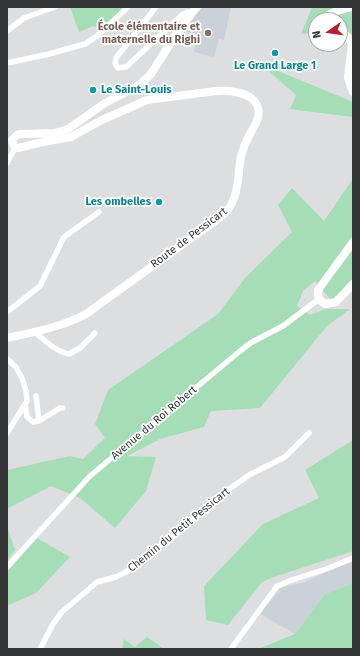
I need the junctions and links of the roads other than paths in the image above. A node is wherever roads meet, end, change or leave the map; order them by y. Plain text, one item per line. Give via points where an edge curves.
1 (55, 7) edge
2 (128, 7) edge
3 (156, 7) edge
4 (353, 7) edge
5 (194, 10) edge
6 (336, 12) edge
7 (7, 31) edge
8 (348, 38) edge
9 (7, 63) edge
10 (353, 92) edge
11 (15, 148) junction
12 (7, 163) edge
13 (99, 212) dead end
14 (353, 242) edge
15 (353, 284) edge
16 (319, 299) junction
17 (7, 312) edge
18 (35, 332) junction
19 (95, 333) dead end
20 (7, 338) edge
21 (7, 359) edge
22 (36, 396) dead end
23 (25, 404) junction
24 (63, 408) dead end
25 (39, 421) junction
26 (7, 433) edge
27 (309, 433) dead end
28 (353, 558) edge
29 (7, 567) edge
30 (40, 649) edge
31 (231, 649) edge

1 - 7 street via 24,18
2 - 9 street via 89,42
3 - 5 street via 116,58 118,68 126,67 182,15
4 - 6 street
5 - 11 street via 151,74 138,86 105,103 68,129 55,133 17,135 12,140
8 - 10 street via 352,44 348,78
11 - 12 street
11 - 18 street, Route de Pessicart via 71,137 137,104 159,98 223,90 245,94 255,101 259,111 243,150 236,194 227,212 86,314
13 - 17 street via 64,237 40,286
14 - 16 street via 318,290
15 - 16 street via 336,302 326,304
16 - 29 street, Avenue du Roi Robert via 282,326 240,351 90,476
18 - 19 street via 52,347 69,354 80,348
18 - 20 street, Route de Pessicart
21 - 23 street via 22,378 26,391
22 - 25 street
23 - 25 street via 27,416 33,422
23 - 26 street
24 - 25 street
27 - 30 street, Chemin du Petit Pessicart via 285,458 250,475 222,494 186,526 126,572 97,582 88,588 56,618
28 - 31 street via 277,586

